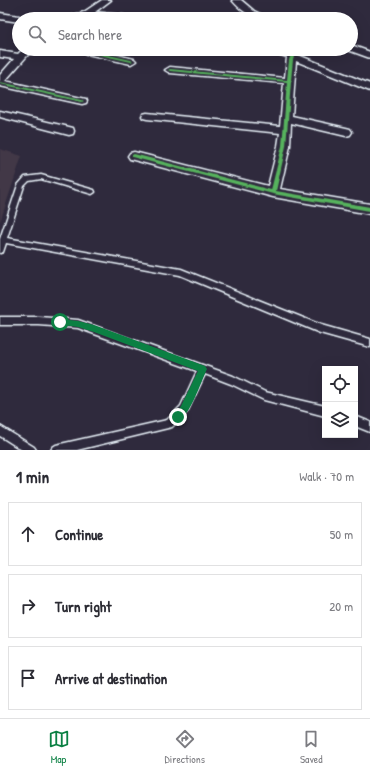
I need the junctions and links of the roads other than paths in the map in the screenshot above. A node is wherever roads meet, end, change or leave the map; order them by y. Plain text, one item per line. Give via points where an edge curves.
1 (107, 0) edge
2 (236, 0) edge
3 (90, 12) edge
4 (250, 12) edge
5 (0, 16) edge
6 (12, 18) edge
7 (358, 51) edge
8 (0, 54) edge
9 (370, 55) edge
10 (12, 56) edge
11 (13, 56) edge
12 (111, 56) edge
13 (293, 56) edge
14 (302, 56) edge
15 (19, 57) joint
16 (131, 60) dead end
17 (170, 70) dead end
18 (290, 81) junction
19 (0, 82) edge
20 (370, 88) edge
21 (82, 101) dead end
22 (0, 114) edge
23 (147, 116) dead end
24 (286, 118) junction
25 (285, 130) junction
26 (69, 131) dead end
27 (346, 132) dead end
28 (134, 156) dead end
29 (92, 192) dead end
30 (273, 192) junction
31 (370, 209) edge
32 (3, 240) junction
33 (0, 250) edge
34 (0, 321) edge
35 (370, 343) edge
36 (203, 369) junction
37 (322, 410) edge
38 (358, 422) edge
39 (370, 427) edge
40 (0, 431) edge
41 (31, 450) edge
42 (56, 450) edge

1 - 3 street
2 - 4 street
5 - 6 street
7 - 9 street
8 - 10 street
11 - 15 street
12 - 16 street
13 - 18 street
14 - 20 street
15 - 19 street
17 - 18 street
18 - 24 street
19 - 21 street
22 - 26 street
23 - 25 street
24 - 25 street
24 - 27 street
25 - 30 street via 283,158
28 - 30 street
29 - 32 lane via 41,177 27,179 20,185
30 - 31 street
32 - 33 lane
32 - 35 lane via 180,272 320,329
34 - 36 lane via 78,324
36 - 37 lane via 233,380 264,396
36 - 42 lane via 184,409 169,424
38 - 39 lane
40 - 41 lane

